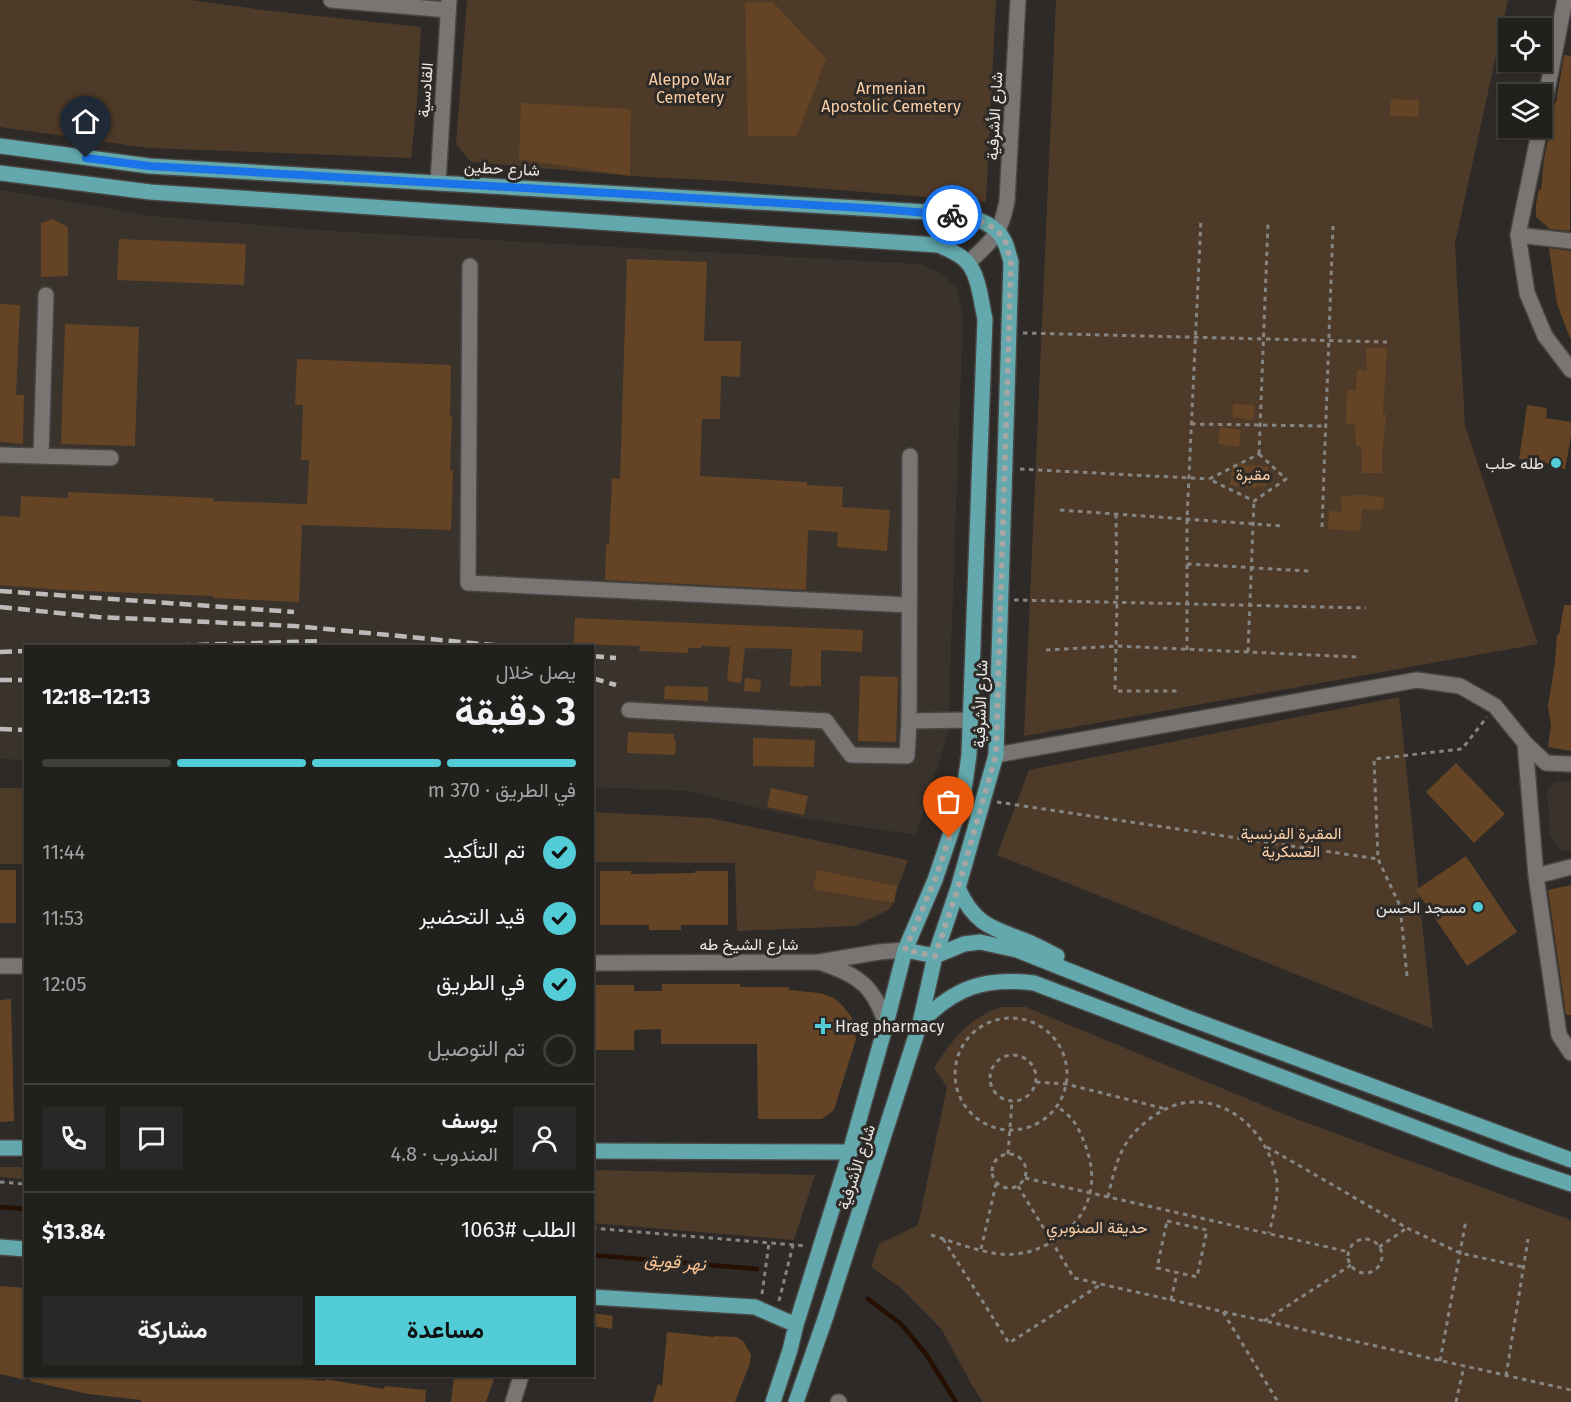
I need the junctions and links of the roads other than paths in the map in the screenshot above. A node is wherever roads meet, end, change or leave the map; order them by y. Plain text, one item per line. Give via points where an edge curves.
1 (331, 0) edge
2 (1018, 0) edge
3 (448, 5) edge
4 (1566, 10) edge
5 (1549, 84) edge
6 (1538, 138) edge
7 (0, 146) edge
8 (0, 173) edge
9 (438, 183) junction
10 (998, 232) junction
11 (1518, 235) junction
12 (1571, 242) edge
13 (968, 263) junction
14 (470, 266) dead end
15 (46, 295) dead end
16 (1571, 370) edge
17 (0, 455) edge
18 (41, 456) junction
19 (910, 456) dead end
20 (111, 458) dead end
21 (909, 605) junction
22 (629, 710) dead end
23 (970, 720) junction
24 (909, 721) junction
25 (1525, 743) junction
26 (996, 755) junction
27 (1571, 764) edge
28 (1571, 867) edge
29 (1536, 876) junction
30 (958, 888) junction
31 (905, 950) junction
32 (935, 956) junction
33 (819, 962) junction
34 (594, 963) edge
35 (0, 966) edge
36 (24, 966) edge
37 (1091, 980) junction
38 (920, 1023) junction
39 (886, 1024) junction
40 (1571, 1053) edge
41 (0, 1148) edge
42 (24, 1148) edge
43 (594, 1151) edge
44 (850, 1152) junction
45 (1571, 1160) edge
46 (1571, 1184) edge
47 (0, 1247) edge
48 (24, 1249) edge
49 (594, 1297) edge
50 (796, 1325) junction
51 (521, 1377) edge
52 (513, 1402) edge
53 (773, 1402) edge
54 (796, 1402) edge

1 - 3 street
2 - 10 street, شارع الأشرفية via 1007,201
3 - 9 street, القادسية
4 - 5 street
6 - 11 street
7 - 9 main road, شارع حطين via 149,166
8 - 13 main road via 150,192 938,245
9 - 10 main road, شارع حطين via 927,212 980,220
10 - 13 street, شارع الأشرفية
10 - 26 main road, شارع الأشرفية via 1011,262
11 - 12 street
11 - 16 street via 1527,292 1545,336
13 - 23 main road, شارع الأشرفية via 977,281 985,319
14 - 21 street via 468,583
15 - 18 street
17 - 18 street
18 - 20 street
19 - 21 street
21 - 24 street
22 - 24 street via 826,721 851,755 908,756
23 - 24 street
23 - 31 main road, شارع الأشرفية via 963,797 935,880
25 - 26 street via 1495,706 1460,686 1418,680
25 - 27 street via 1546,763
25 - 29 street
26 - 30 main road, شارع الأشرفية
28 - 29 street
29 - 40 street via 1559,1035
30 - 32 main road, شارع الأشرفية
30 - 37 main road via 965,903 988,926 1058,956
31 - 32 main road
31 - 33 street, شارع الشيخ طه
31 - 39 main road, شارع الأشرفية
32 - 37 main road via 980,942 1017,950
32 - 38 main road, شارع الأشرفية
33 - 34 street, شارع الشيخ طه
33 - 39 street via 845,971 863,983 874,996
35 - 36 street
37 - 45 main road
38 - 46 main road via 935,1008 971,987 1013,980 1034,983
38 - 54 main road, شارع الأشرفية
39 - 44 main road, شارع الأشرفية
41 - 42 main road
43 - 44 main road
44 - 50 main road, شارع الأشرفية
47 - 48 main road
49 - 50 main road via 754,1307
50 - 53 main road, شارع الأشرفية
51 - 52 street

